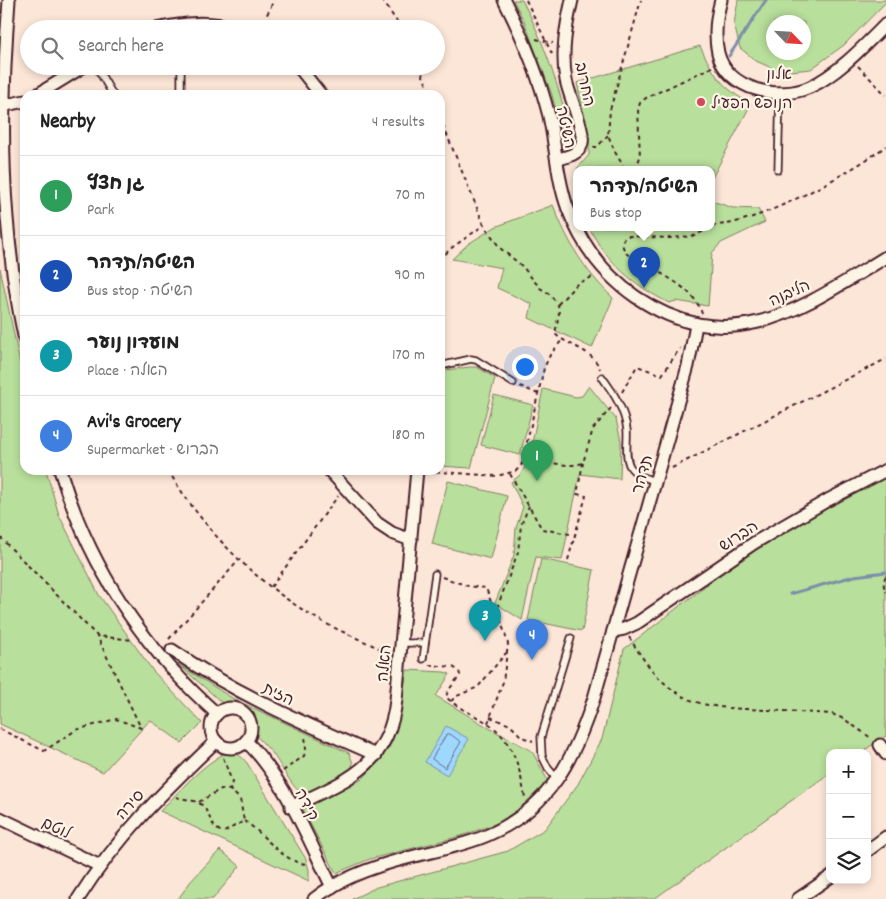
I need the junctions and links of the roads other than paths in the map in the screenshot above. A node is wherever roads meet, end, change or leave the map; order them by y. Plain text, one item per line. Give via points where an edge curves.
1 (9, 0) edge
2 (504, 0) edge
3 (572, 0) edge
4 (721, 0) edge
5 (886, 24) edge
6 (69, 75) edge
7 (101, 75) edge
8 (181, 75) edge
9 (305, 75) edge
10 (45, 90) edge
11 (110, 90) edge
12 (181, 90) edge
13 (317, 90) edge
14 (780, 93) junction
15 (20, 104) edge
16 (1, 106) edge
17 (558, 159) junction
18 (778, 170) dead end
19 (573, 221) edge
20 (577, 231) edge
21 (886, 257) edge
22 (20, 315) edge
23 (701, 325) junction
24 (445, 365) edge
25 (602, 377) road end
26 (513, 383) road end
27 (886, 470) edge
28 (62, 475) edge
29 (333, 475) edge
30 (422, 475) edge
31 (656, 478) junction
32 (411, 540) junction
33 (435, 574) road end
34 (618, 630) junction
35 (570, 638) dead end
36 (402, 643) junction
37 (425, 643) junction
38 (172, 650) dead end
39 (423, 659) dead end
40 (217, 714) junction
41 (246, 741) junction
42 (217, 742) junction
43 (376, 755) junction
44 (558, 779) junction
45 (291, 807) junction
46 (0, 818) edge
47 (886, 837) edge
48 (871, 848) edge
49 (100, 866) junction
50 (826, 880) edge
51 (332, 887) junction
52 (78, 899) edge
53 (314, 899) edge
54 (798, 899) edge

1 - 16 street
2 - 17 street, השיטה via 522,37 542,92
3 - 17 street, החרוב via 564,48 565,77 582,133 581,147 573,154
4 - 14 street, אלון via 715,31 719,55 729,73 745,86
5 - 14 street, אלון via 830,74 809,87
6 - 10 street
7 - 11 lane
8 - 12 lane
9 - 13 street
14 - 18 lane
15 - 16 street
16 - 22 street via 1,166 6,221
17 - 19 street, השיטה
20 - 23 street, השיטה via 590,253 624,289 669,315
21 - 23 street, הליבנה via 792,311 745,325
23 - 31 street, תדהר
24 - 26 lane via 476,360
25 - 31 lane via 612,390 627,428 630,467 638,475
27 - 34 street, הברוש via 791,520 642,621
28 - 40 street via 113,591 152,647
29 - 32 street via 382,527
30 - 32 street, האלה
31 - 34 street, תדהר
32 - 36 street, האלה
33 - 37 lane
34 - 44 street, תדהר via 584,729
35 - 44 lane via 540,744 545,762
36 - 37 lane
36 - 43 street, האלה via 395,713 388,736
37 - 39 lane
38 - 43 street, הזית via 236,690
40 - 41 street via 226,708 245,712 251,724
40 - 42 street via 211,728
41 - 42 street via 233,748
41 - 45 street, קידה via 274,776
42 - 49 street, סירה via 162,793
43 - 45 street, האלה via 344,781
44 - 51 street, תדהר via 527,812 487,836 391,862
45 - 51 street, קידה
46 - 49 street, לוטם
47 - 48 street
49 - 52 street, סירה
50 - 54 street
51 - 53 street, תדהר

